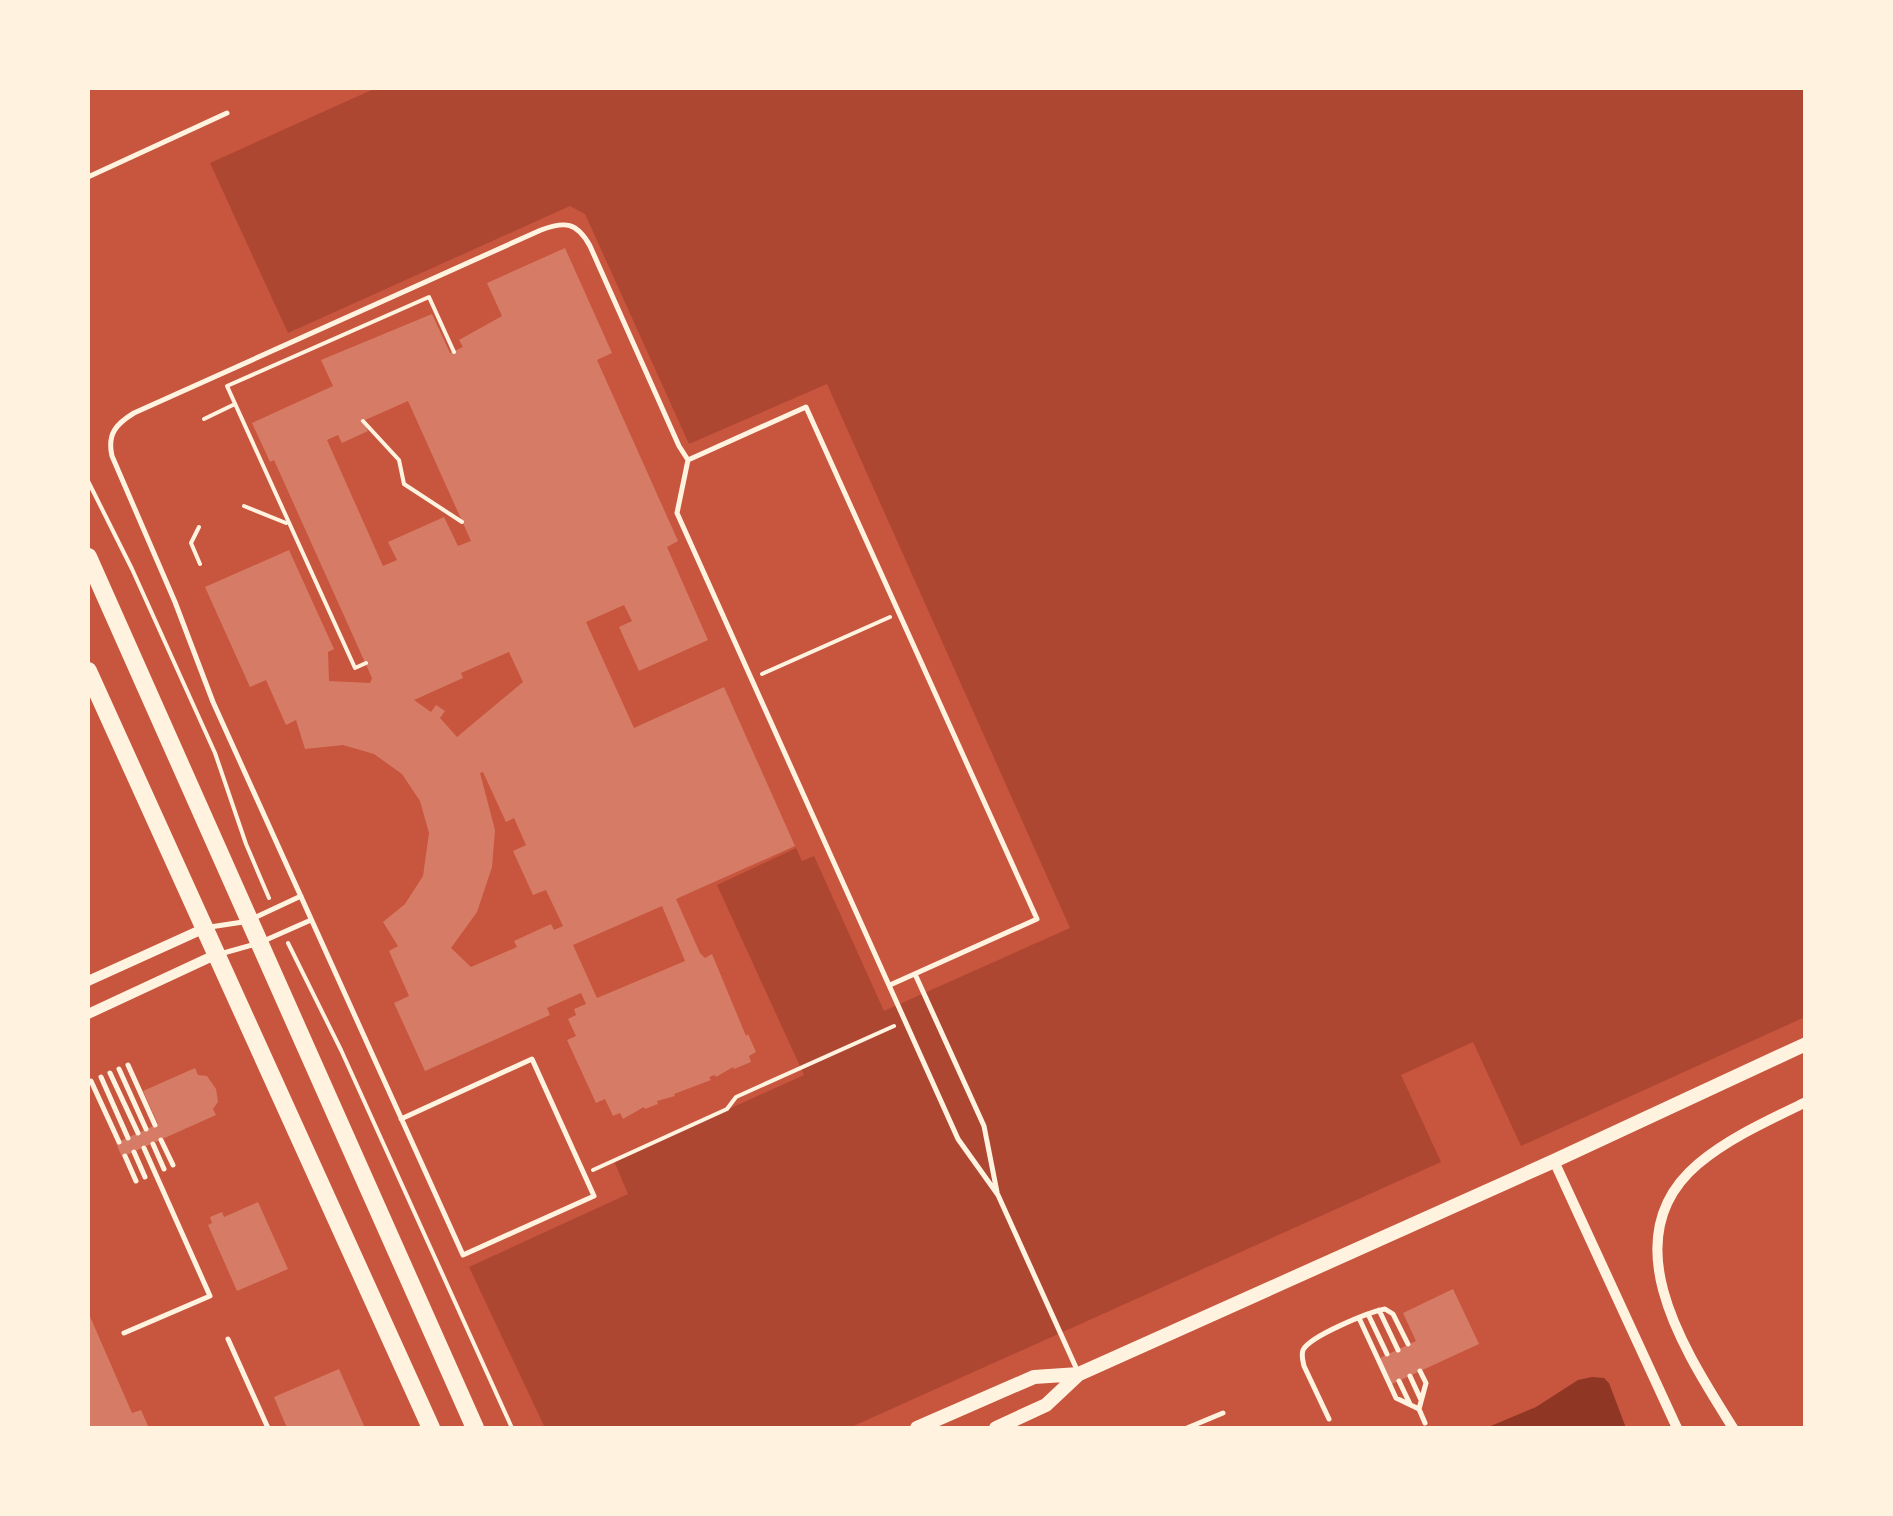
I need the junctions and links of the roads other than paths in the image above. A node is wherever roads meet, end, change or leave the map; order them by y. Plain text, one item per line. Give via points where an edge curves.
1 (227, 113) dead end
2 (88, 177) edge
3 (688, 460) junction
4 (88, 557) edge
5 (88, 671) edge
6 (300, 896) junction
7 (249, 920) junction
8 (311, 920) junction
9 (205, 928) junction
10 (260, 943) junction
11 (217, 954) junction
12 (915, 974) junction
13 (88, 981) edge
14 (889, 986) junction
15 (88, 1014) edge
16 (1806, 1044) edge
17 (128, 1065) dead end
18 (119, 1069) dead end
19 (110, 1073) dead end
20 (100, 1077) dead end
21 (91, 1081) dead end
22 (1806, 1102) edge
23 (401, 1119) junction
24 (155, 1125) dead end
25 (146, 1129) dead end
26 (138, 1133) dead end
27 (128, 1138) dead end
28 (162, 1140) dead end
29 (119, 1142) dead end
30 (153, 1144) dead end
31 (144, 1148) dead end
32 (134, 1152) dead end
33 (125, 1156) dead end
34 (1554, 1162) junction
35 (173, 1165) dead end
36 (164, 1169) dead end
37 (145, 1177) dead end
38 (136, 1182) dead end
39 (998, 1195) junction
40 (1378, 1310) junction
41 (1368, 1314) junction
42 (1359, 1318) junction
43 (124, 1333) dead end
44 (228, 1339) dead end
45 (1408, 1344) dead end
46 (1398, 1350) dead end
47 (1387, 1354) dead end
48 (1420, 1371) dead end
49 (1079, 1374) junction
50 (1410, 1376) dead end
51 (1399, 1380) dead end
52 (1421, 1400) junction
53 (1410, 1404) junction
54 (1419, 1409) junction
55 (1223, 1412) dead end
56 (1328, 1419) dead end
57 (1426, 1423) dead end
58 (268, 1428) edge
59 (431, 1428) edge
60 (476, 1428) edge
61 (916, 1428) edge
62 (996, 1428) edge
63 (1188, 1428) edge
64 (1677, 1428) edge
65 (1733, 1428) edge

1 - 2 lane
3 - 6 lane via 584,236 562,224 134,413 115,428 112,456
3 - 12 lane via 806,407 1037,919
3 - 14 lane via 678,512
4 - 7 highway
5 - 9 highway
6 - 7 lane
6 - 8 lane
7 - 9 lane
7 - 10 highway
8 - 10 lane
8 - 23 lane
9 - 11 highway
9 - 13 street
10 - 11 lane
10 - 60 highway
11 - 15 street
11 - 59 highway
12 - 14 lane
12 - 39 lane via 984,1126
14 - 39 lane via 958,1139
16 - 34 street
17 - 24 lane
18 - 25 lane
19 - 26 lane
20 - 27 lane
21 - 29 lane
22 - 65 street via 1698,1164 1664,1208 1658,1232 1662,1290 1672,1320
23 - 23 lane via 532,1059 594,1196 463,1255
28 - 35 lane
30 - 36 lane
31 - 43 lane via 210,1296
32 - 37 lane
33 - 38 lane
34 - 49 street
34 - 64 street
39 - 49 lane
40 - 41 lane
40 - 45 lane via 1394,1314
40 - 46 lane
41 - 42 lane
41 - 47 lane
42 - 53 lane via 1396,1398
42 - 56 lane via 1303,1351
44 - 58 lane
48 - 52 lane via 1426,1383
49 - 61 street via 1034,1377
49 - 62 street via 1046,1405
50 - 52 lane
51 - 53 lane
52 - 54 lane
53 - 54 lane
54 - 57 lane
55 - 63 lane

